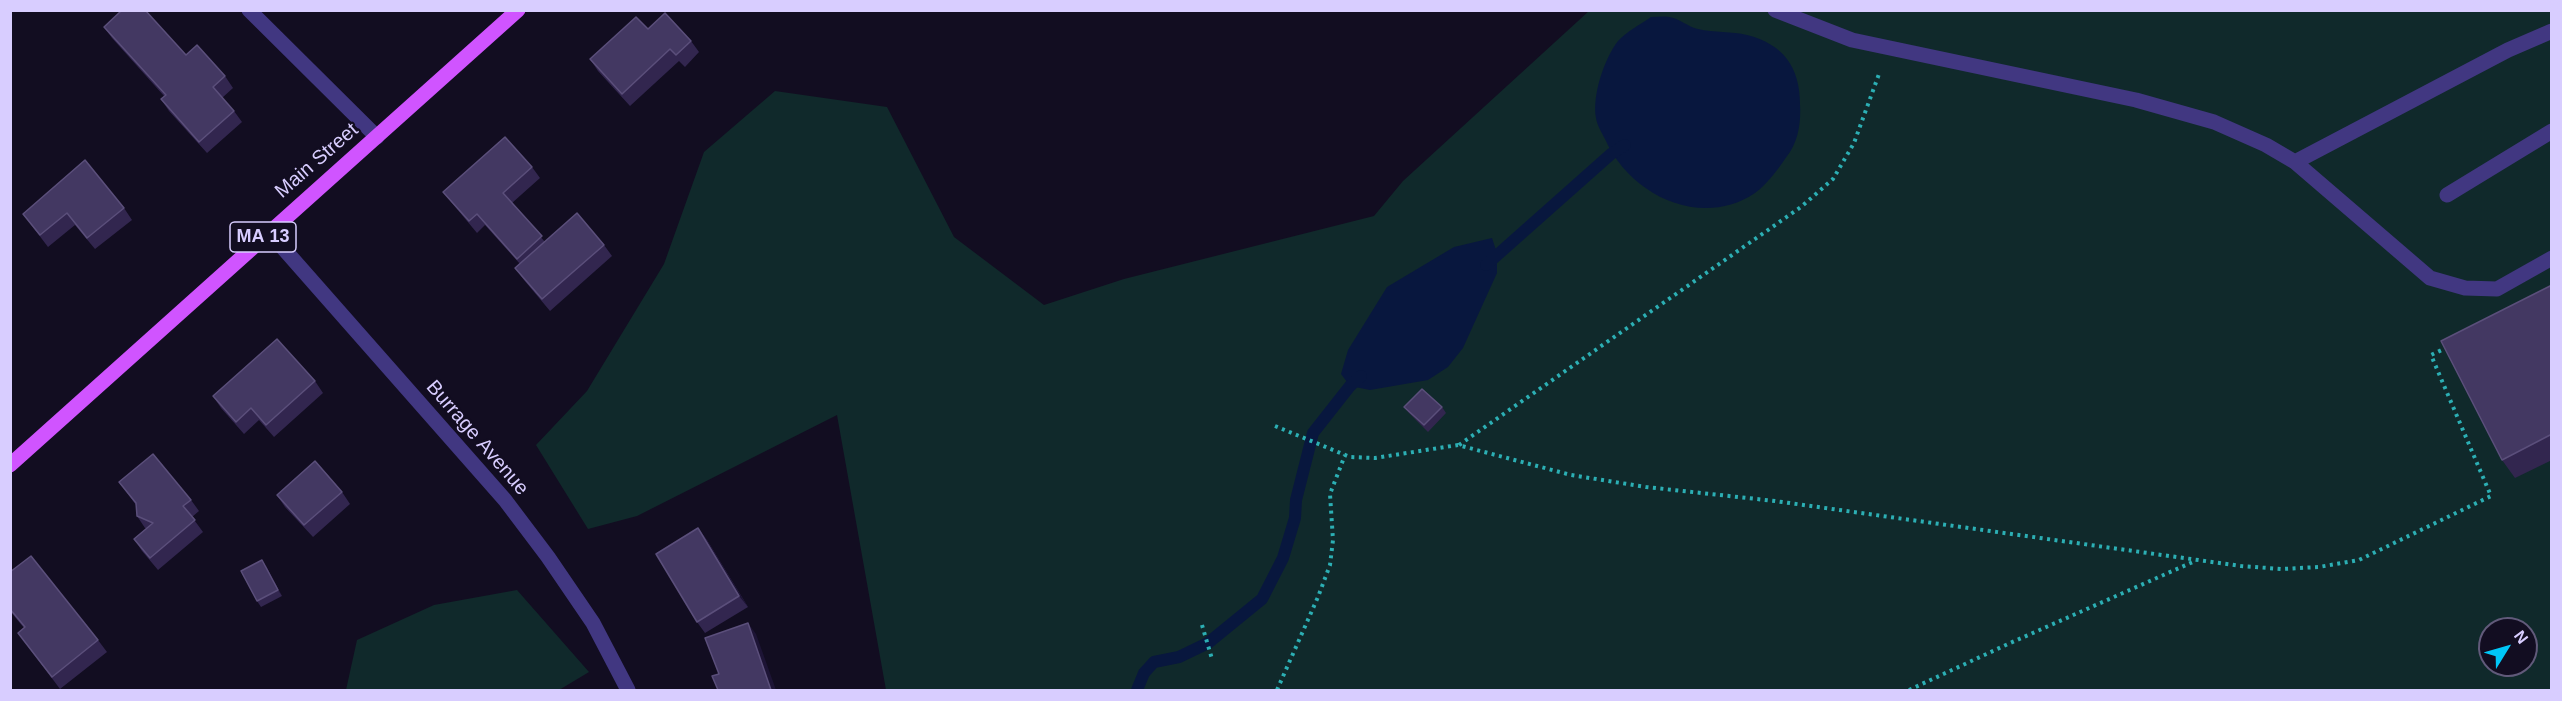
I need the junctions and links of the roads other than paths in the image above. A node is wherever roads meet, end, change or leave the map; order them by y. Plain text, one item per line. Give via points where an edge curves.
1 (249, 10) edge
2 (518, 10) edge
3 (1775, 10) edge
4 (2552, 31) edge
5 (2552, 131) edge
6 (376, 136) junction
7 (2295, 162) junction
8 (2447, 195) dead end
9 (269, 232) junction
10 (2552, 258) edge
11 (10, 465) edge
12 (628, 690) edge

1 - 6 street
2 - 6 main road, Main Street / MA 13
3 - 7 street via 1852,40 2136,100 2214,122
4 - 7 street via 2508,50
5 - 8 street
6 - 9 main road, Main Street / MA 13
7 - 10 street via 2430,278 2465,288 2498,289
9 - 11 main road, Main Street / MA 13
9 - 12 street, Burrage Avenue via 505,500 593,623

